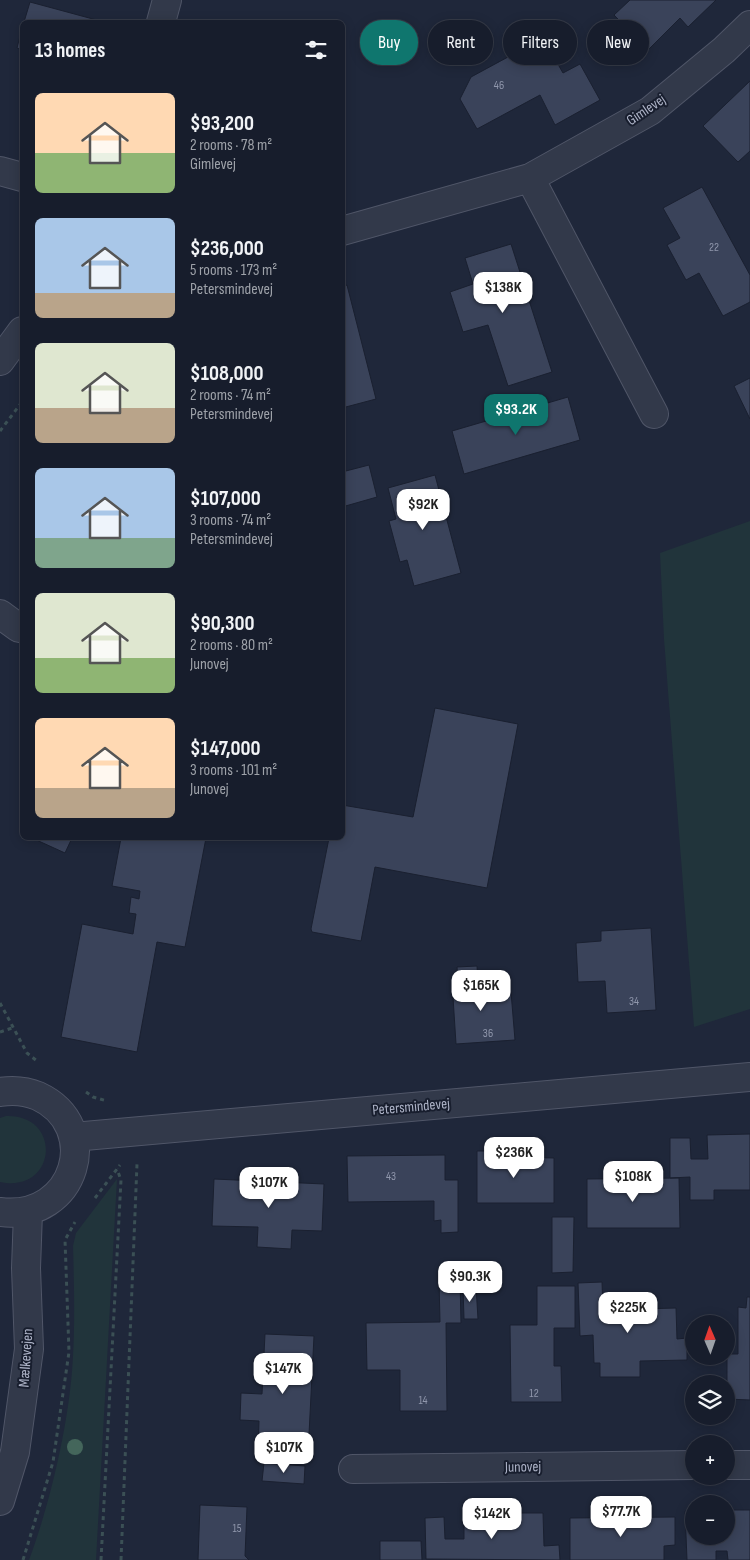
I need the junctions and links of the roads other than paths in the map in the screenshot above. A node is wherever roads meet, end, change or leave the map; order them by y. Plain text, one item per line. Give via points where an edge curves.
1 (167, 0) edge
2 (162, 20) edge
3 (750, 25) edge
4 (0, 171) edge
5 (20, 176) edge
6 (530, 178) junction
7 (345, 230) edge
8 (20, 334) edge
9 (0, 361) edge
10 (654, 414) dead end
11 (750, 1078) edge
12 (1, 1090) edge
13 (73, 1136) junction
14 (0, 1212) edge
15 (28, 1212) junction
16 (685, 1465) edge
17 (735, 1465) edge
18 (750, 1465) edge
19 (353, 1468) dead end
20 (0, 1501) edge

1 - 2 street
3 - 6 street, Gimlevej via 650,111
4 - 5 street
6 - 7 street, Gimlevej
6 - 10 street
8 - 9 street
11 - 13 street, Petersmindevej
12 - 13 street via 25,1092 47,1100 63,1116
13 - 15 street via 74,1164 62,1190 41,1208
14 - 15 street
15 - 20 street, Mælkevejen via 26,1268 30,1349 15,1452
16 - 19 street, Junovej
17 - 18 street

